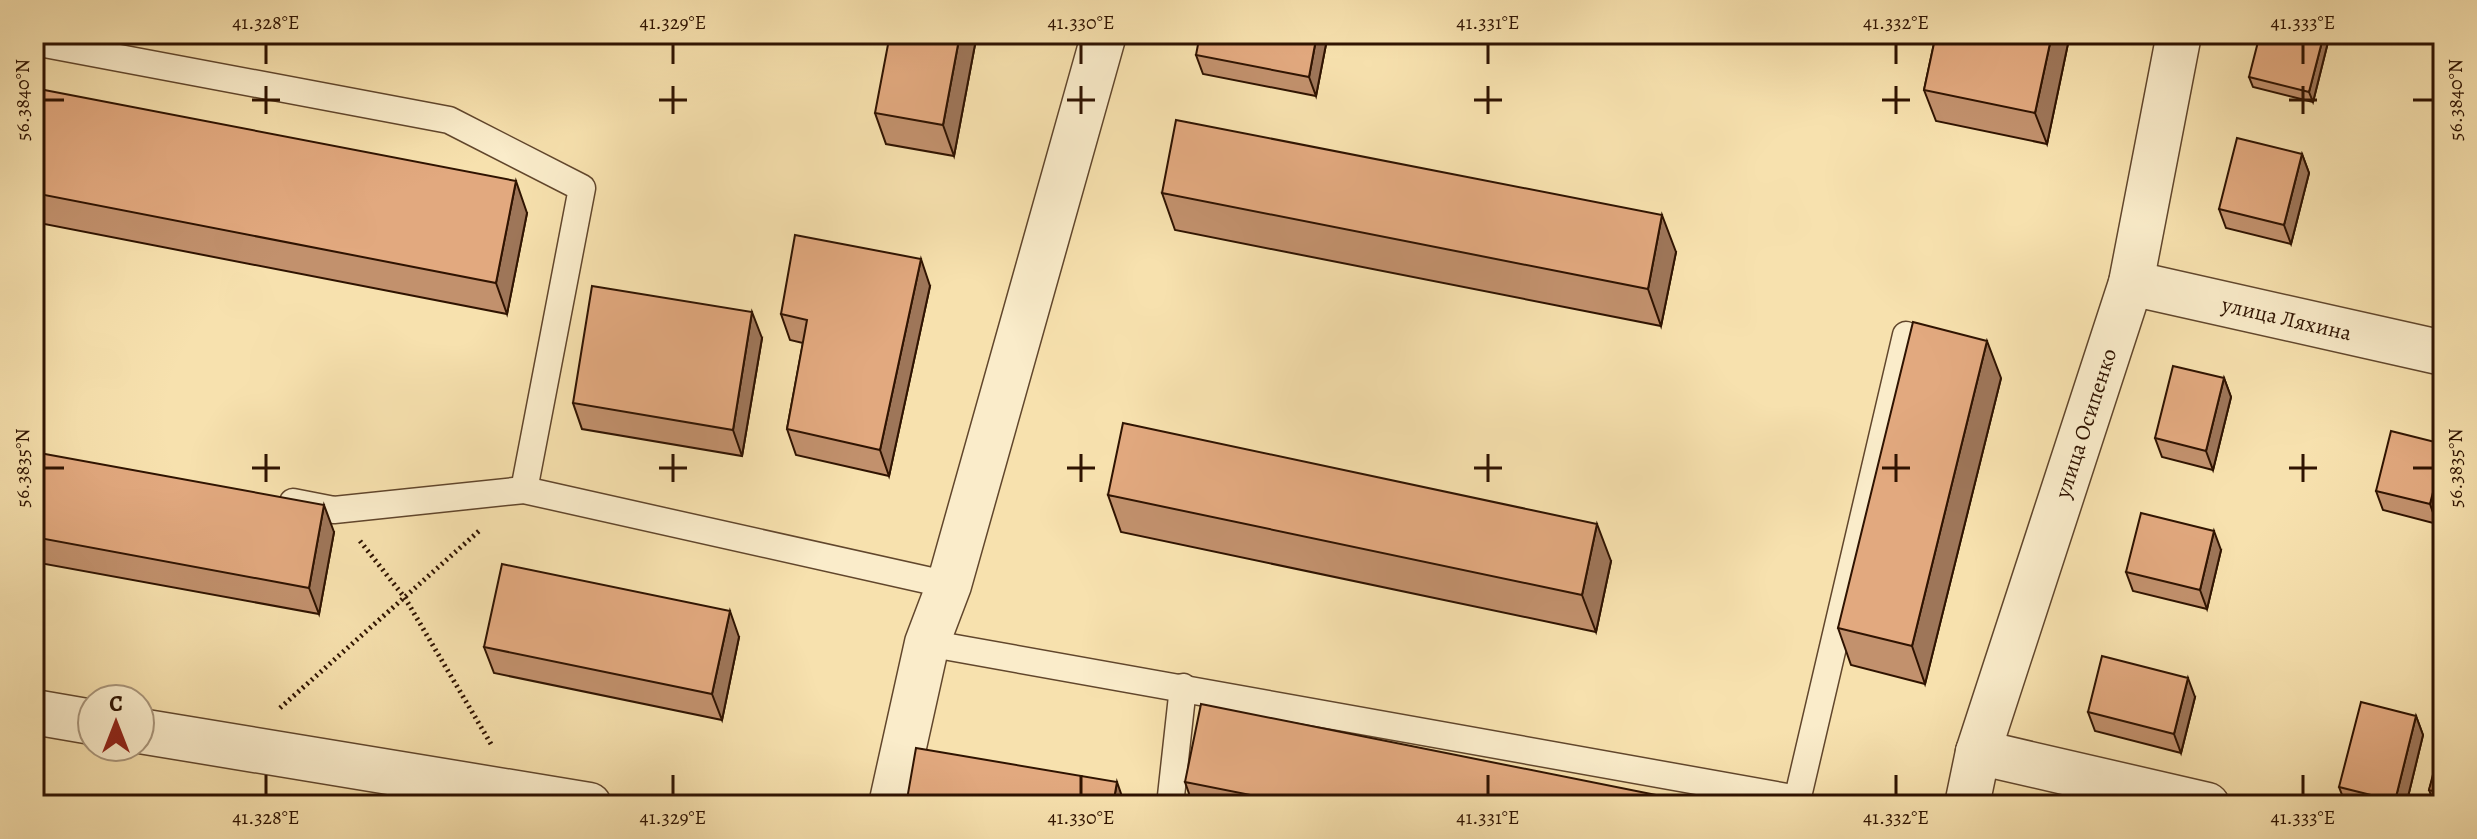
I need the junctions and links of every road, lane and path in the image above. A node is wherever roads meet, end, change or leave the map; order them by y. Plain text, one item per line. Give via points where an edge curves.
1 (1104, 34) edge
2 (2179, 34) edge
3 (34, 42) edge
4 (2131, 283) junction
5 (1906, 335) edge
6 (2443, 353) edge
7 (524, 490) junction
8 (274, 498) edge
9 (334, 510) junction
10 (949, 585) junction
11 (405, 598) junction
12 (927, 643) junction
13 (1183, 687) junction
14 (34, 712) edge
15 (76, 719) edge
16 (156, 734) edge
17 (235, 748) junction
18 (1978, 752) junction
19 (520, 792) junction
20 (1797, 802) edge
21 (589, 805) edge
22 (891, 805) edge
23 (1170, 805) edge
24 (1967, 805) edge
25 (2207, 805) edge

1 - 10 street
2 - 4 street, улица Осипенко
3 - 7 lane via 449,120 582,188
4 - 6 street, улица Ляхина
4 - 18 street, улица Осипенко
5 - 20 lane
7 - 9 lane
7 - 10 lane
7 - 11 path
8 - 9 lane
9 - 11 path
10 - 12 street
11 - 17 path
11 - 19 path
12 - 13 lane
12 - 22 street
13 - 20 lane
13 - 23 lane
14 - 15 street
16 - 17 street
17 - 19 street
18 - 24 street, улица Осипенко
18 - 25 street
19 - 21 street

